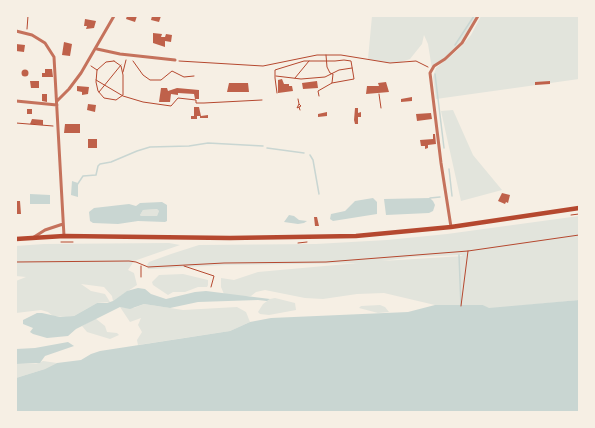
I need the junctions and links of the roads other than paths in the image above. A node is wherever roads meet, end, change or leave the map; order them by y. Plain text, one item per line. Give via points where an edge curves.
1 (114, 16) edge
2 (478, 16) edge
3 (16, 31) edge
4 (97, 49) junction
5 (175, 60) road end
6 (16, 101) edge
7 (57, 103) junction
8 (579, 208) edge
9 (63, 224) junction
10 (451, 227) junction
11 (64, 236) junction
12 (34, 237) junction
13 (16, 239) edge

1 - 4 street
2 - 10 street via 462,43 432,69 430,77
3 - 7 street via 45,43 52,52
4 - 5 street
4 - 7 street
6 - 7 street
7 - 9 street
8 - 10 main road
9 - 11 street
9 - 12 street via 44,230
10 - 11 main road via 318,237
11 - 12 main road
12 - 13 main road

